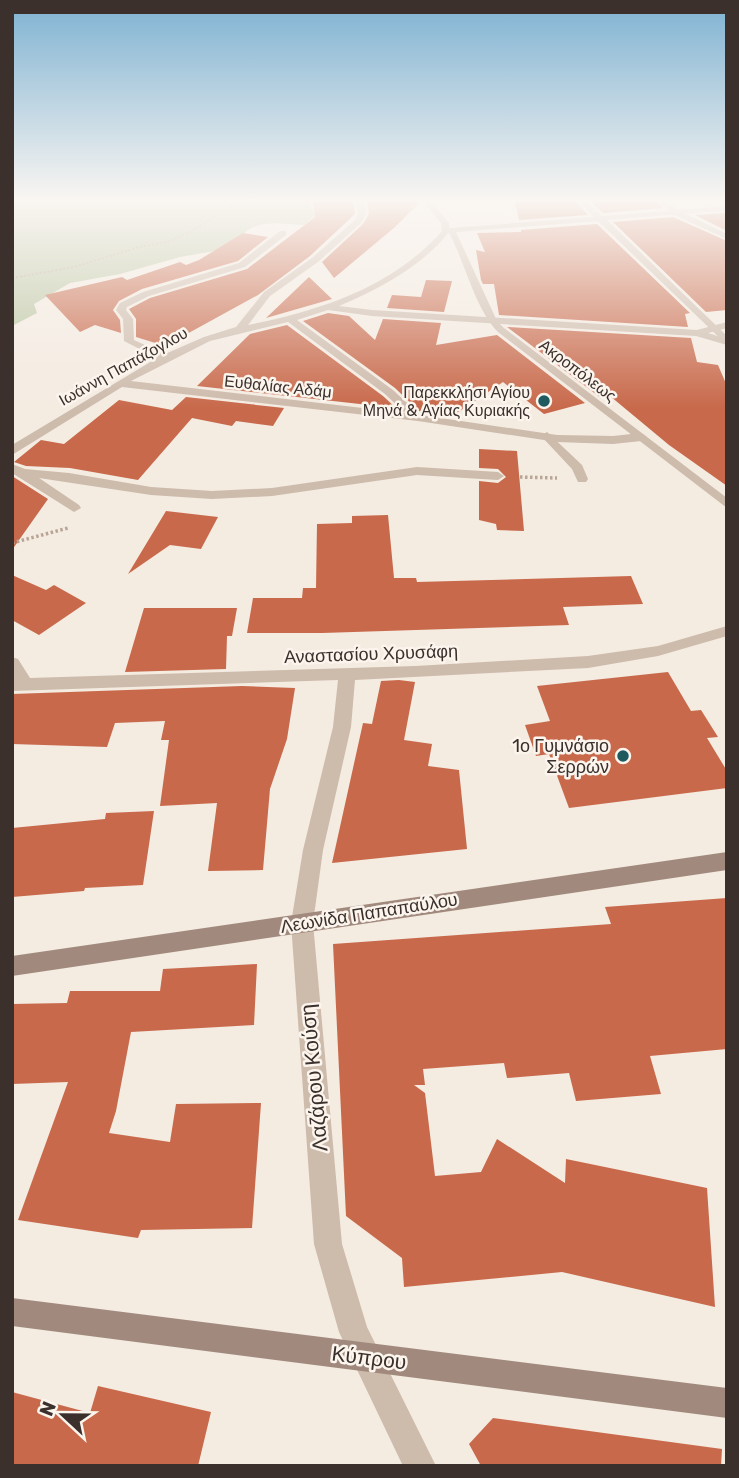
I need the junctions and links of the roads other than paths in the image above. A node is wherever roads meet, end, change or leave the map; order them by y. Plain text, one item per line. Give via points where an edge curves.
1 (229, 270) edge
2 (301, 270) edge
3 (399, 270) edge
4 (471, 270) edge
5 (654, 270) edge
6 (327, 307) junction
7 (289, 319) junction
8 (493, 322) junction
9 (727, 325) edge
10 (714, 327) junction
11 (240, 328) junction
12 (697, 333) junction
13 (727, 342) edge
14 (165, 358) junction
15 (120, 383) junction
16 (416, 417) junction
17 (547, 436) junction
18 (641, 437) junction
19 (12, 451) edge
20 (18, 470) edge
21 (498, 477) road end
22 (582, 479) road end
23 (727, 503) edge
24 (74, 508) road end
25 (727, 631) edge
26 (12, 663) edge
27 (348, 674) junction
28 (19, 685) edge
29 (727, 861) edge
30 (302, 923) junction
31 (12, 966) edge
32 (12, 1312) edge
33 (363, 1357) junction
34 (727, 1403) edge
35 (420, 1466) edge

1 - 14 street via 123,305 129,341
2 - 11 street via 267,294
3 - 6 street, Ιωάννη Παπάζογλου
4 - 8 street, Ακροπόλεως
5 - 10 street
6 - 7 street, Ιωάννη Παπάζογλου
6 - 8 street
7 - 11 street, Ιωάννη Παπάζογλου
7 - 16 street
8 - 12 street
8 - 18 street, Ακροπόλεως
9 - 10 street
10 - 12 street
10 - 13 street
11 - 14 street, Ιωάννη Παπάζογλου
12 - 13 street
14 - 15 street, Ιωάννη Παπάζογλου
15 - 16 street, Ευθαλίας Αδάμ
15 - 19 street, Ιωάννη Παπάζογλου
16 - 17 street, Ευθαλίας Αδάμ
17 - 18 street, Ευθαλίας Αδάμ via 604,441
17 - 22 street via 578,468
18 - 23 street, Ακροπόλεως
20 - 21 street via 161,492 212,495 272,492 416,471
20 - 24 street
25 - 27 street, Αναστασίου Χρυσάφη via 658,652 618,658
26 - 28 street
27 - 28 street, Αναστασίου Χρυσάφη
27 - 30 street, Λαζάρου Κούση via 342,727 313,850
29 - 30 main road, Λεωνίδα Παπαπαύλου
30 - 31 main road, Λεωνίδα Παπαπαύλου
30 - 33 street, Λαζάρου Κούση via 328,1244 336,1285
32 - 33 main road, Κύπρου
33 - 34 main road, Κύπρου
33 - 35 street, Λαζάρου Κούση

